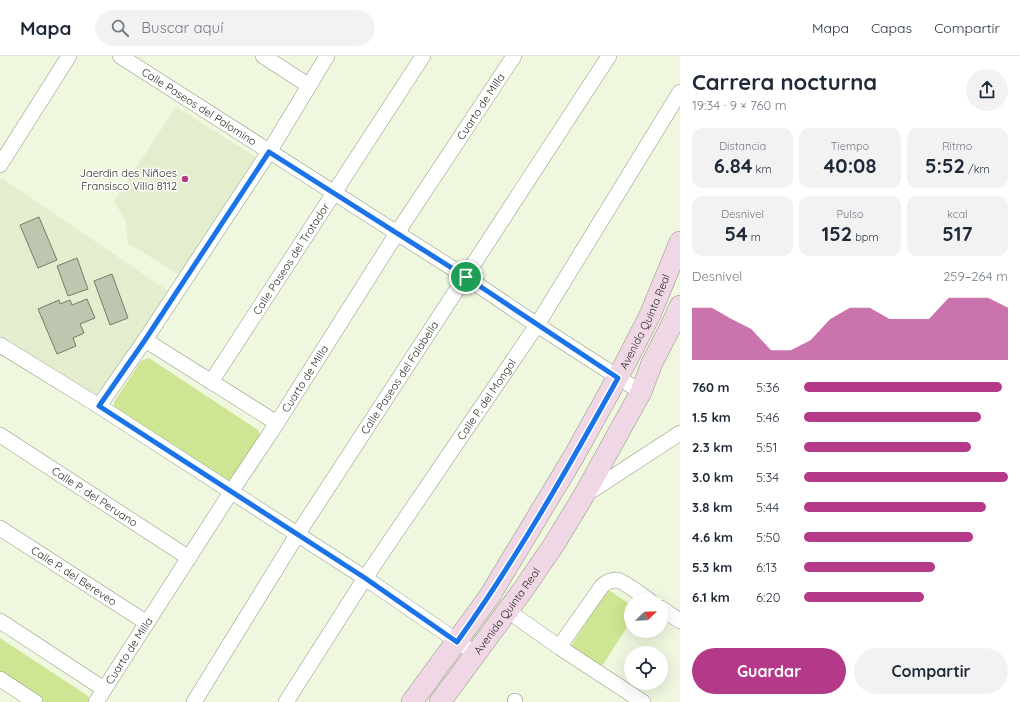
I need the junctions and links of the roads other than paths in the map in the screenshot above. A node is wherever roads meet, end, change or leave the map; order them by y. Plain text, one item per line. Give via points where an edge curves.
1 (69, 56) edge
2 (120, 56) edge
3 (263, 56) edge
4 (327, 56) edge
5 (423, 56) edge
6 (514, 56) edge
7 (609, 56) edge
8 (308, 85) junction
9 (680, 92) edge
10 (269, 152) junction
11 (0, 165) edge
12 (335, 193) junction
13 (397, 233) junction
14 (680, 242) edge
15 (466, 277) junction
16 (677, 316) edge
17 (537, 325) junction
18 (145, 340) junction
19 (2, 351) edge
20 (618, 378) junction
21 (211, 382) junction
22 (641, 392) junction
23 (99, 406) junction
24 (277, 423) junction
25 (680, 433) edge
26 (0, 435) edge
27 (230, 492) junction
28 (584, 495) junction
29 (0, 528) edge
30 (297, 535) junction
31 (189, 558) junction
32 (365, 578) junction
33 (639, 594) edge
34 (508, 611) junction
35 (668, 613) edge
36 (0, 621) edge
37 (680, 621) edge
38 (147, 623) junction
39 (457, 642) junction
40 (559, 647) junction
41 (476, 654) junction
42 (0, 679) edge
43 (104, 689) junction
44 (35, 702) edge
45 (96, 702) edge
46 (194, 702) edge
47 (286, 702) edge
48 (412, 702) edge
49 (440, 702) edge
50 (643, 702) edge

1 - 11 street
2 - 10 street, Calle Paseos del Palomino
3 - 8 street
4 - 8 street
5 - 12 street, Calle Paseos del Trotador
6 - 13 street, Cuarto de Milla
7 - 15 street, Calle Paseos del Falabella
8 - 10 street
9 - 17 street, Calle P. del Mongol
10 - 12 street, Calle Paseos del Palomino
10 - 18 street
12 - 13 street, Calle Paseos del Palomino
12 - 21 street, Calle Paseos del Trotador
13 - 15 street, Calle Paseos del Palomino
13 - 24 street, Cuarto de Milla
14 - 20 main road, Avenida Quinta Real via 650,315
15 - 17 street, Calle Paseos del Palomino
15 - 30 street, Calle Paseos del Falabella
16 - 22 main road, Avenida Quinta Real via 652,363
17 - 20 street, Calle Paseos del Palomino
17 - 32 street, Calle P. del Mongol
18 - 21 street
18 - 23 street
19 - 23 street
20 - 22 street, Calle Paseos del Palomino
20 - 39 main road, Avenida Quinta Real via 506,569
21 - 24 street
22 - 28 main road, Avenida Quinta Real
23 - 27 street
24 - 27 street, Cuarto de Milla
25 - 28 street
26 - 31 street, Calle P. del Peruano
27 - 30 street
27 - 31 street, Cuarto de Milla
28 - 34 main road, Avenida Quinta Real via 556,543
29 - 38 street, Calle P. del Bereveo
30 - 32 street
30 - 46 street, Calle Paseos del Falabella
31 - 38 street, Cuarto de Milla
32 - 39 street
32 - 47 street, Calle P. del Mongol
33 - 40 street via 618,580 606,582
34 - 40 street
34 - 41 main road, Avenida Quinta Real
35 - 37 street
36 - 43 street
38 - 43 street, Cuarto de Milla
39 - 41 street
39 - 48 main road, Avenida Quinta Real
40 - 50 street
41 - 49 main road, Avenida Quinta Real
42 - 44 street
43 - 45 street, Cuarto de Milla

